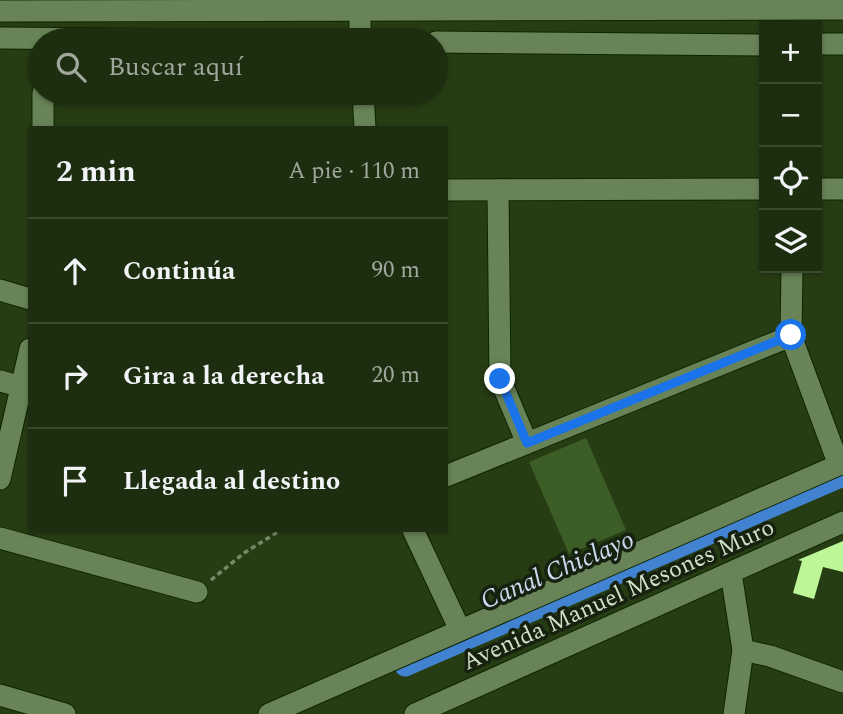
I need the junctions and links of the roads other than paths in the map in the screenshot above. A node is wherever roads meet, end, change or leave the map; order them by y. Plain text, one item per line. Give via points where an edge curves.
1 (711, 4) edge
2 (178, 5) edge
3 (44, 6) edge
4 (843, 9) edge
5 (0, 11) edge
6 (360, 20) edge
7 (0, 38) edge
8 (28, 39) edge
9 (448, 43) edge
10 (822, 44) edge
11 (843, 44) edge
12 (759, 45) edge
13 (43, 105) edge
14 (364, 105) edge
15 (43, 126) edge
16 (365, 126) edge
17 (759, 189) edge
18 (822, 189) edge
19 (843, 189) edge
20 (448, 190) edge
21 (498, 190) junction
22 (792, 273) edge
23 (0, 290) edge
24 (28, 298) edge
25 (791, 335) junction
26 (28, 368) edge
27 (0, 381) edge
28 (26, 388) edge
29 (527, 443) junction
30 (841, 464) edge
31 (448, 475) edge
32 (0, 479) edge
33 (843, 522) edge
34 (414, 532) edge
35 (0, 538) edge
36 (730, 573) junction
37 (197, 592) road end
38 (460, 631) junction
39 (743, 650) junction
40 (843, 682) edge
41 (0, 695) edge
42 (65, 714) edge
43 (269, 714) edge
44 (415, 714) edge
45 (734, 714) edge

1 - 4 street
1 - 6 street
2 - 3 street
2 - 6 street
3 - 5 street
7 - 8 street
9 - 12 street
10 - 11 street
13 - 15 street
14 - 16 street
17 - 21 street
18 - 19 street
20 - 21 street
21 - 29 street via 500,379
22 - 25 street
23 - 24 street
25 - 29 street
25 - 30 street
26 - 28 street
27 - 28 street
28 - 32 street
29 - 31 street
30 - 38 street, Avenida Manuel Mesones Muro
33 - 36 street, Avenida Manuel Mesones Muro
34 - 38 street
35 - 37 street
36 - 39 street
36 - 44 street, Avenida Manuel Mesones Muro
38 - 43 street, Avenida Manuel Mesones Muro
39 - 40 street
39 - 45 street
41 - 42 street

